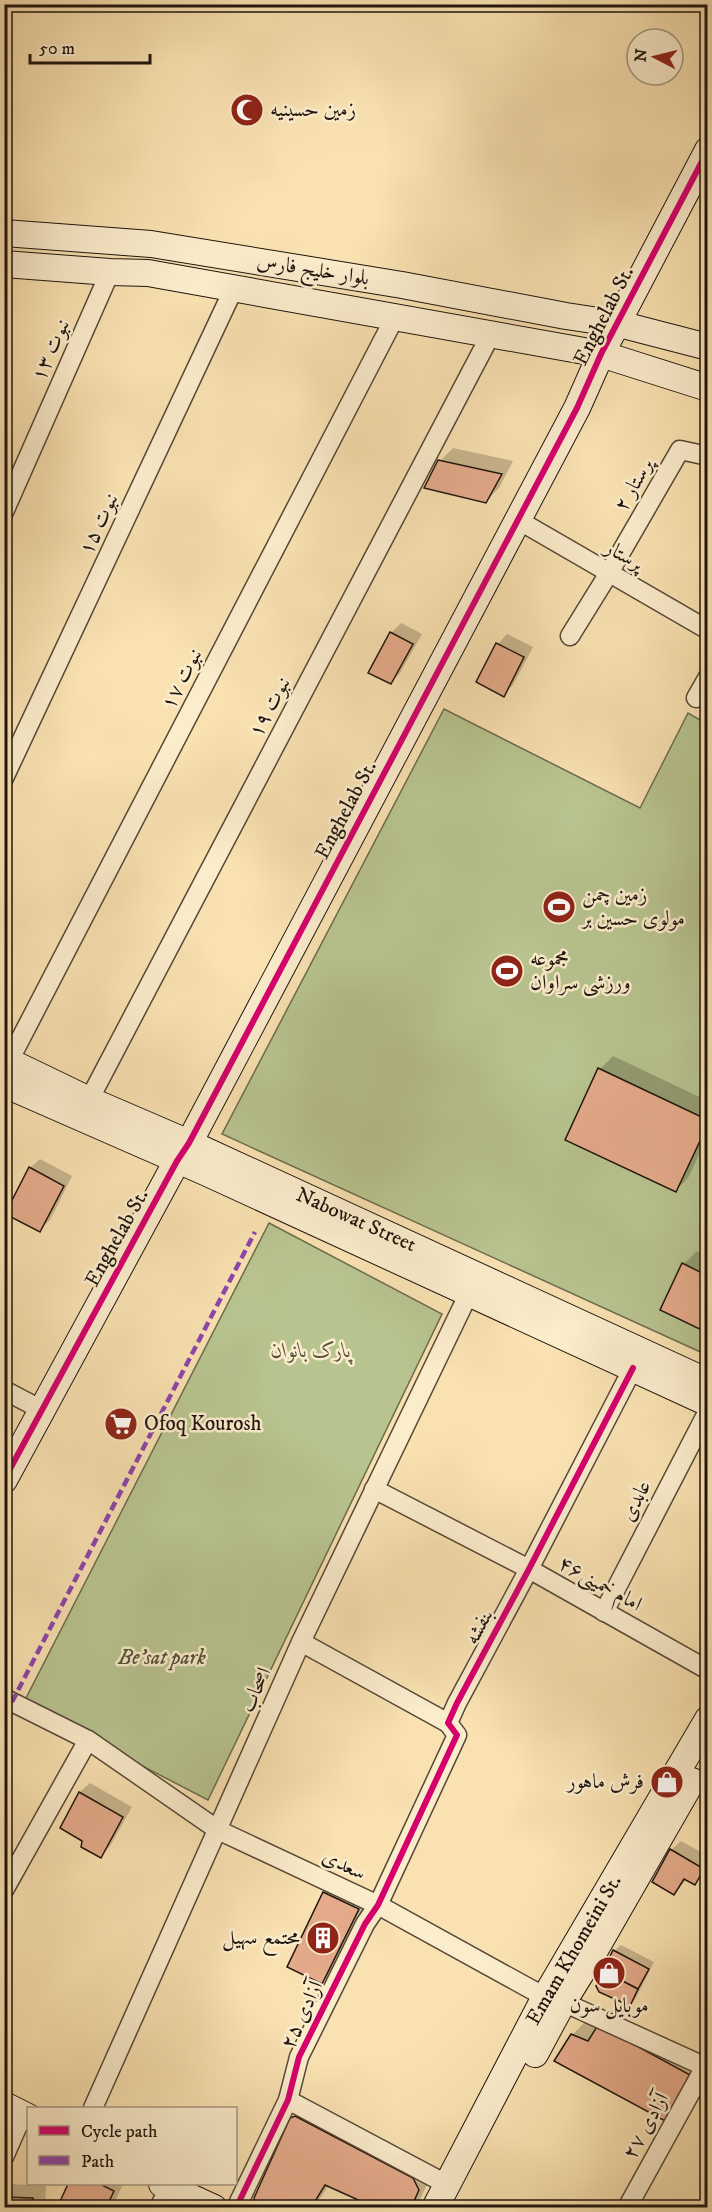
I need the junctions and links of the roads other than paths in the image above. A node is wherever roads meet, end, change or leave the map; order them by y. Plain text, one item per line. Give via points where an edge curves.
1 (708, 150) edge
2 (4, 233) edge
3 (4, 264) edge
4 (110, 272) junction
5 (234, 288) junction
6 (395, 317) junction
7 (619, 324) junction
8 (491, 334) junction
9 (708, 347) edge
10 (602, 354) junction
11 (708, 388) edge
12 (708, 456) edge
13 (4, 512) edge
14 (518, 520) junction
15 (609, 573) junction
16 (708, 630) edge
17 (570, 636) dead end
18 (708, 677) edge
19 (696, 698) dead end
20 (4, 778) edge
21 (6, 1068) edge
22 (88, 1100) junction
23 (183, 1152) junction
24 (473, 1284) junction
25 (633, 1368) junction
26 (708, 1382) edge
27 (4, 1390) edge
28 (708, 1402) edge
29 (42, 1410) junction
30 (708, 1412) edge
31 (4, 1480) edge
32 (374, 1489) junction
33 (529, 1569) junction
34 (604, 1612) junction
35 (302, 1642) junction
36 (708, 1670) edge
37 (4, 1698) edge
38 (708, 1719) edge
39 (448, 1723) junction
40 (88, 1740) junction
41 (708, 1754) edge
42 (218, 1830) junction
43 (4, 1890) edge
44 (378, 1905) junction
45 (554, 2000) junction
46 (706, 2065) edge
47 (288, 2100) junction
48 (94, 2107) edge
49 (18, 2112) edge
50 (4, 2157) edge
51 (163, 2193) edge
52 (451, 2196) edge
53 (214, 2208) edge
54 (236, 2208) edge
55 (435, 2208) edge
56 (627, 2208) edge

1 - 7 street, Enghelab St.
2 - 7 street, بلوار خلیج فارس via 151,244
3 - 4 street, بلوار خلیج فارس
4 - 5 street, بلوار خلیج فارس via 148,273
4 - 13 street, نبوت ۱۳
5 - 6 street, بلوار خلیج فارس
5 - 20 street, نبوت ۱۵
6 - 8 street, بلوار خلیج فارس
6 - 21 street, نبوت ۱۷
7 - 9 street, بلوار خلیج فارس
7 - 10 street, Enghelab St.
8 - 10 street, بلوار خلیج فارس
8 - 22 street, نبوت ۱۹
10 - 11 street, بلوار خلیج فارس
10 - 14 street, Enghelab St.
12 - 15 street, پرستار ۲ via 680,450
14 - 15 street, پرستار
14 - 23 street, Enghelab St.
15 - 16 street, پرستار
15 - 17 street, پرستار ۲
18 - 19 street
21 - 22 street, Nabowat Street
21 - 23 street, Nabowat Street
22 - 23 street, Nabowat Street
23 - 24 street, Nabowat Street via 205,1172
23 - 29 street, Enghelab St.
24 - 25 street, Nabowat Street
24 - 26 street, Nabowat Street
24 - 32 street, اصحاب
25 - 28 street, Nabowat Street
25 - 33 street, بنفشه
27 - 29 street
29 - 31 street, Enghelab St.
30 - 34 street, عابدی
32 - 33 street, امام خمینی۴۶
32 - 35 street, اصحاب
33 - 34 street, امام خمینی۴۶
33 - 39 street, بنفشه
34 - 36 street, امام خمینی۴۶
35 - 39 street
35 - 42 street, اصحاب
37 - 40 street, سعدی
38 - 45 street, Emam Khomeini St.
39 - 44 street, بنفشه via 456,1735
40 - 42 street, سعدی
40 - 43 street
41 - 45 street, Emam Khomeini St. via 597,1947
42 - 44 street, سعدی
42 - 48 street, اصحاب
44 - 45 street, سعدی
44 - 47 street, آزادی ۲۵ via 299,2057
45 - 46 street, سعدی
45 - 52 street, Emam Khomeini St.
46 - 56 street, آزادی ۲۷
47 - 52 street
47 - 54 street, آزادی ۲۵
49 - 50 street
51 - 53 street
52 - 55 street, Emam Khomeini St.

